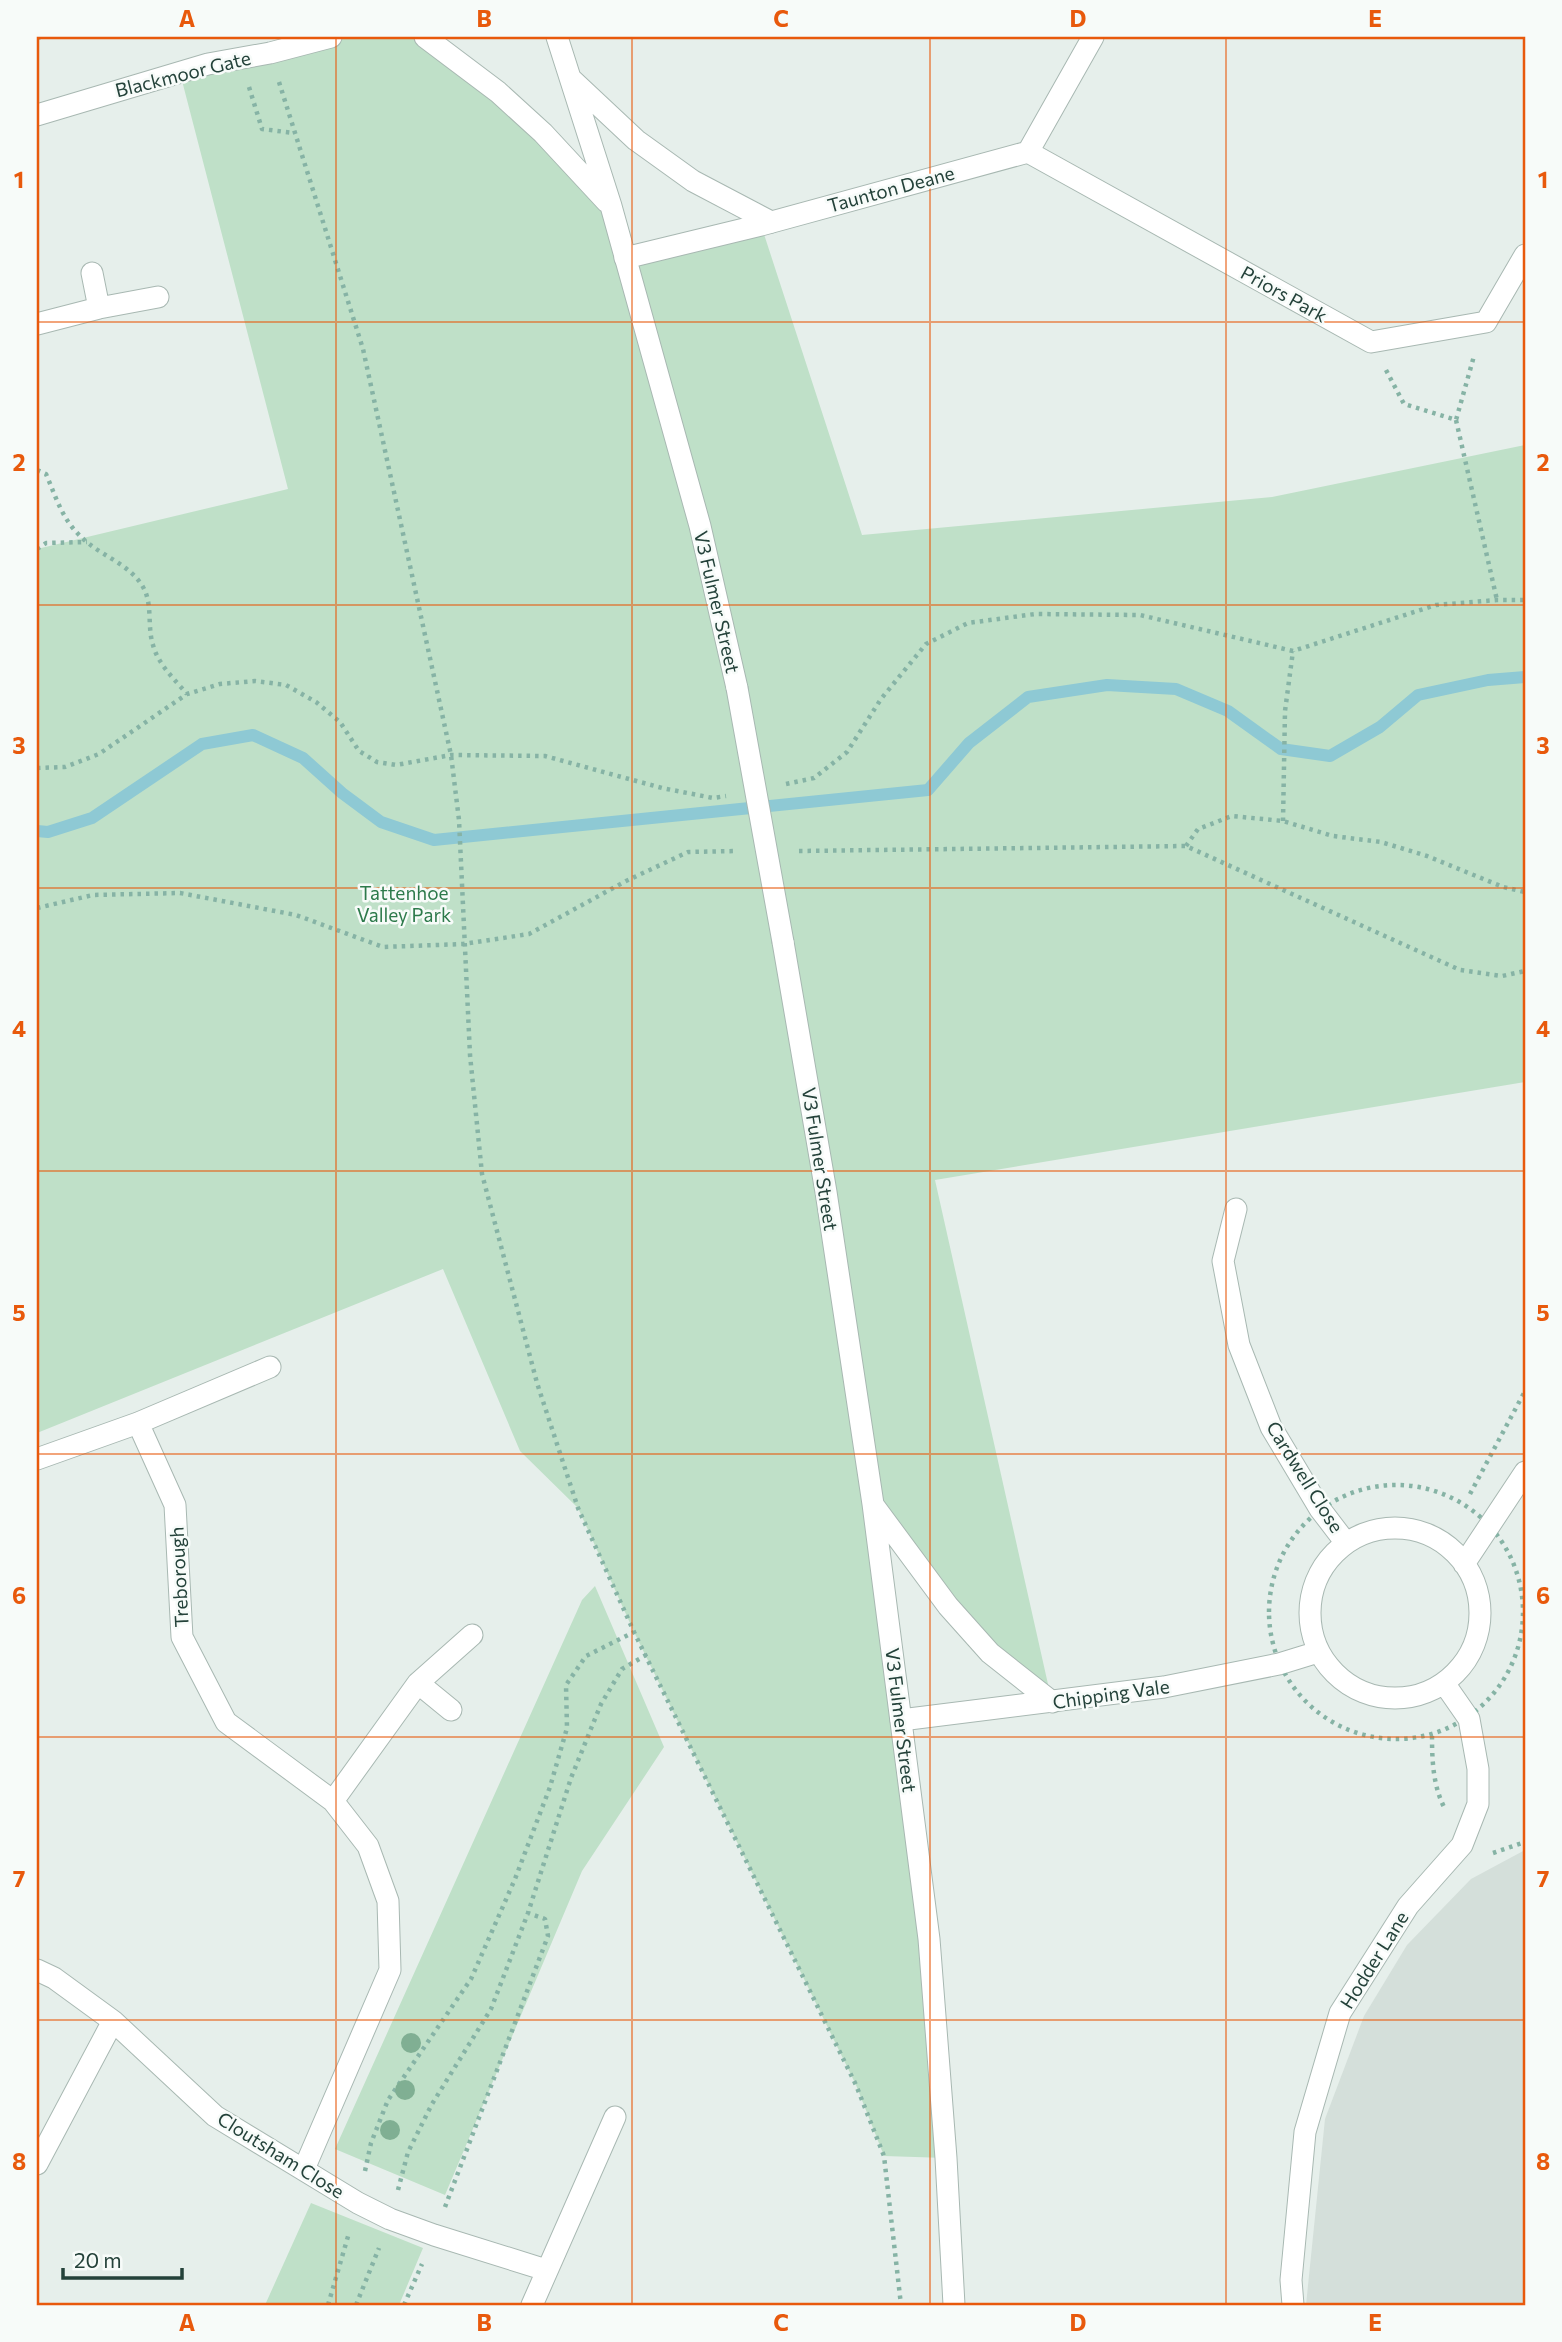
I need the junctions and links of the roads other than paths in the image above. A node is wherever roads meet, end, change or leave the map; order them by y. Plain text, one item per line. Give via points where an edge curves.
1 (331, 37) edge
2 (425, 37) edge
3 (558, 37) edge
4 (1093, 37) edge
5 (571, 79) junction
6 (37, 115) edge
7 (1028, 152) junction
8 (611, 206) junction
9 (771, 222) junction
10 (1525, 255) edge
11 (625, 258) junction
12 (92, 273) dead end
13 (158, 297) dead end
14 (99, 308) junction
15 (37, 324) edge
16 (1236, 1209) dead end
17 (270, 1367) dead end
18 (138, 1423) junction
19 (37, 1459) edge
20 (1525, 1472) edge
21 (873, 1504) junction
22 (1346, 1543) junction
23 (1464, 1564) junction
24 (472, 1636) dead end
25 (1318, 1652) junction
26 (418, 1683) junction
27 (1444, 1683) junction
28 (1052, 1702) junction
29 (451, 1710) dead end
30 (901, 1720) junction
31 (333, 1801) junction
32 (37, 1970) edge
33 (113, 2021) junction
34 (615, 2117) dead end
35 (37, 2164) edge
36 (304, 2169) junction
37 (546, 2270) junction
38 (532, 2305) edge
39 (954, 2305) edge
40 (1293, 2305) edge

1 - 6 street, Blackmoor Gate via 208,64
2 - 8 street via 498,92
3 - 5 street, V3 Fulmer Street
4 - 7 street
5 - 8 street, V3 Fulmer Street
5 - 9 street via 636,140 692,181
7 - 9 street, Taunton Deane
7 - 10 street, Priors Park via 1371,342 1486,322
8 - 11 street, V3 Fulmer Street
9 - 11 street, Taunton Deane
11 - 21 street, V3 Fulmer Street, bridge via 700,526 737,688 826,1192
12 - 14 street
13 - 14 street
14 - 15 street
16 - 22 street, Cardwell Close via 1223,1261 1239,1345 1271,1427
17 - 18 street
18 - 19 street
18 - 31 street, Treborough via 175,1505 182,1637 226,1722
20 - 23 street
21 - 28 street via 948,1606 990,1653
21 - 30 street, V3 Fulmer Street
22 - 23 street via 1370,1532 1396,1528 1422,1532 1445,1545
22 - 25 street via 1328,1560 1316,1581 1310,1605
23 - 27 street via 1476,1587 1480,1613 1476,1640 1463,1664
24 - 26 street
25 - 27 street via 1352,1687 1375,1696 1399,1698
25 - 28 street, Chipping Vale via 1164,1687
26 - 29 street
26 - 31 street
27 - 40 street, Hodder Lane via 1469,1718 1478,1769 1478,1804 1462,1845 1408,1906 1340,2013 1305,2132 1291,2280
28 - 30 street, Chipping Vale
30 - 39 street, V3 Fulmer Street via 929,1938
31 - 36 street, Treborough via 368,1846 388,1901 390,1969
32 - 33 street, Cloutsham Close
33 - 35 street
33 - 36 street, Cloutsham Close via 215,2116
34 - 37 street
36 - 37 street, Cloutsham Close via 390,2219
37 - 38 street

